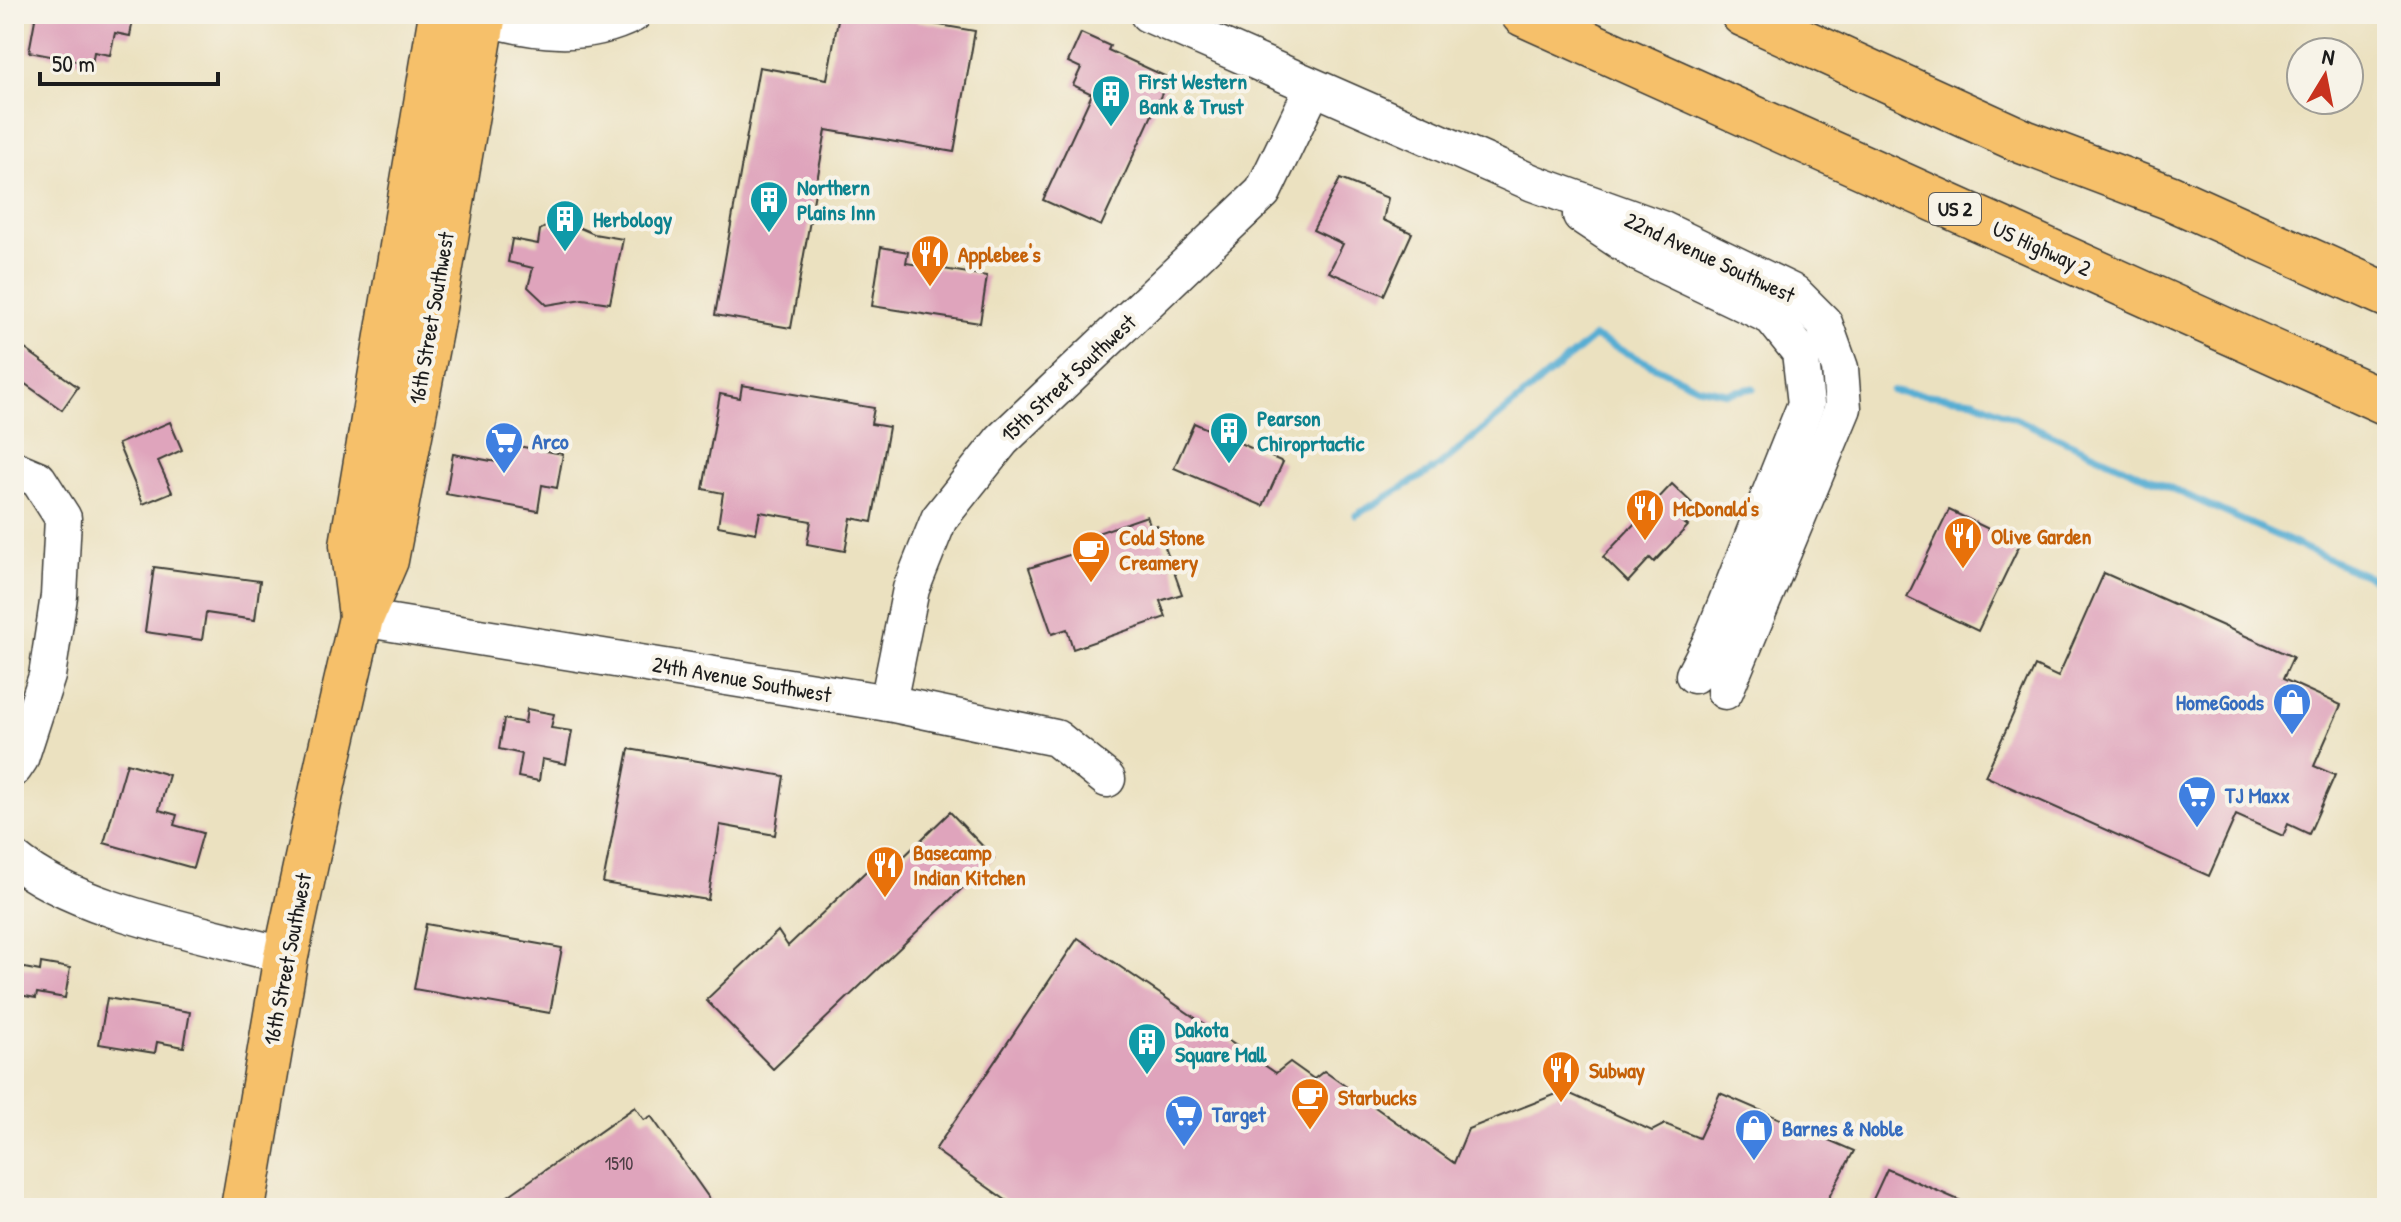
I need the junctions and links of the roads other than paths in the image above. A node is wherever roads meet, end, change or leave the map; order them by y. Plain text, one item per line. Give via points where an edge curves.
1 (633, 14) edge
2 (1148, 14) edge
3 (1523, 14) edge
4 (1743, 14) edge
5 (1800, 14) edge
6 (471, 15) edge
7 (1313, 88) junction
8 (2024, 142) junction
9 (2387, 295) edge
10 (2387, 403) edge
11 (14, 469) edge
12 (361, 618) junction
13 (1709, 683) dead end
14 (888, 703) junction
15 (14, 768) edge
16 (1107, 779) dead end
17 (14, 859) edge
18 (286, 956) junction
19 (243, 1208) edge

1 - 6 street via 581,31 525,28
2 - 7 street, 22nd Avenue Southwest
3 - 10 main road, US Highway 2 / US 2
4 - 8 main road
5 - 8 main road
6 - 12 main road, 16th Street Southwest via 386,560
7 - 13 street, 22nd Avenue Southwest via 1533,183 1638,253 1772,317 1800,352 1806,404 1710,644
7 - 14 street, 15th Street Southwest via 1263,192 1000,441 939,519 911,589
8 - 9 main road via 2169,197
11 - 15 street via 38,479 63,518 47,676
12 - 14 street, 24th Avenue Southwest
12 - 18 main road, 16th Street Southwest
14 - 16 street, 24th Avenue Southwest via 1056,738
17 - 18 street via 69,892
18 - 19 main road, 16th Street Southwest

